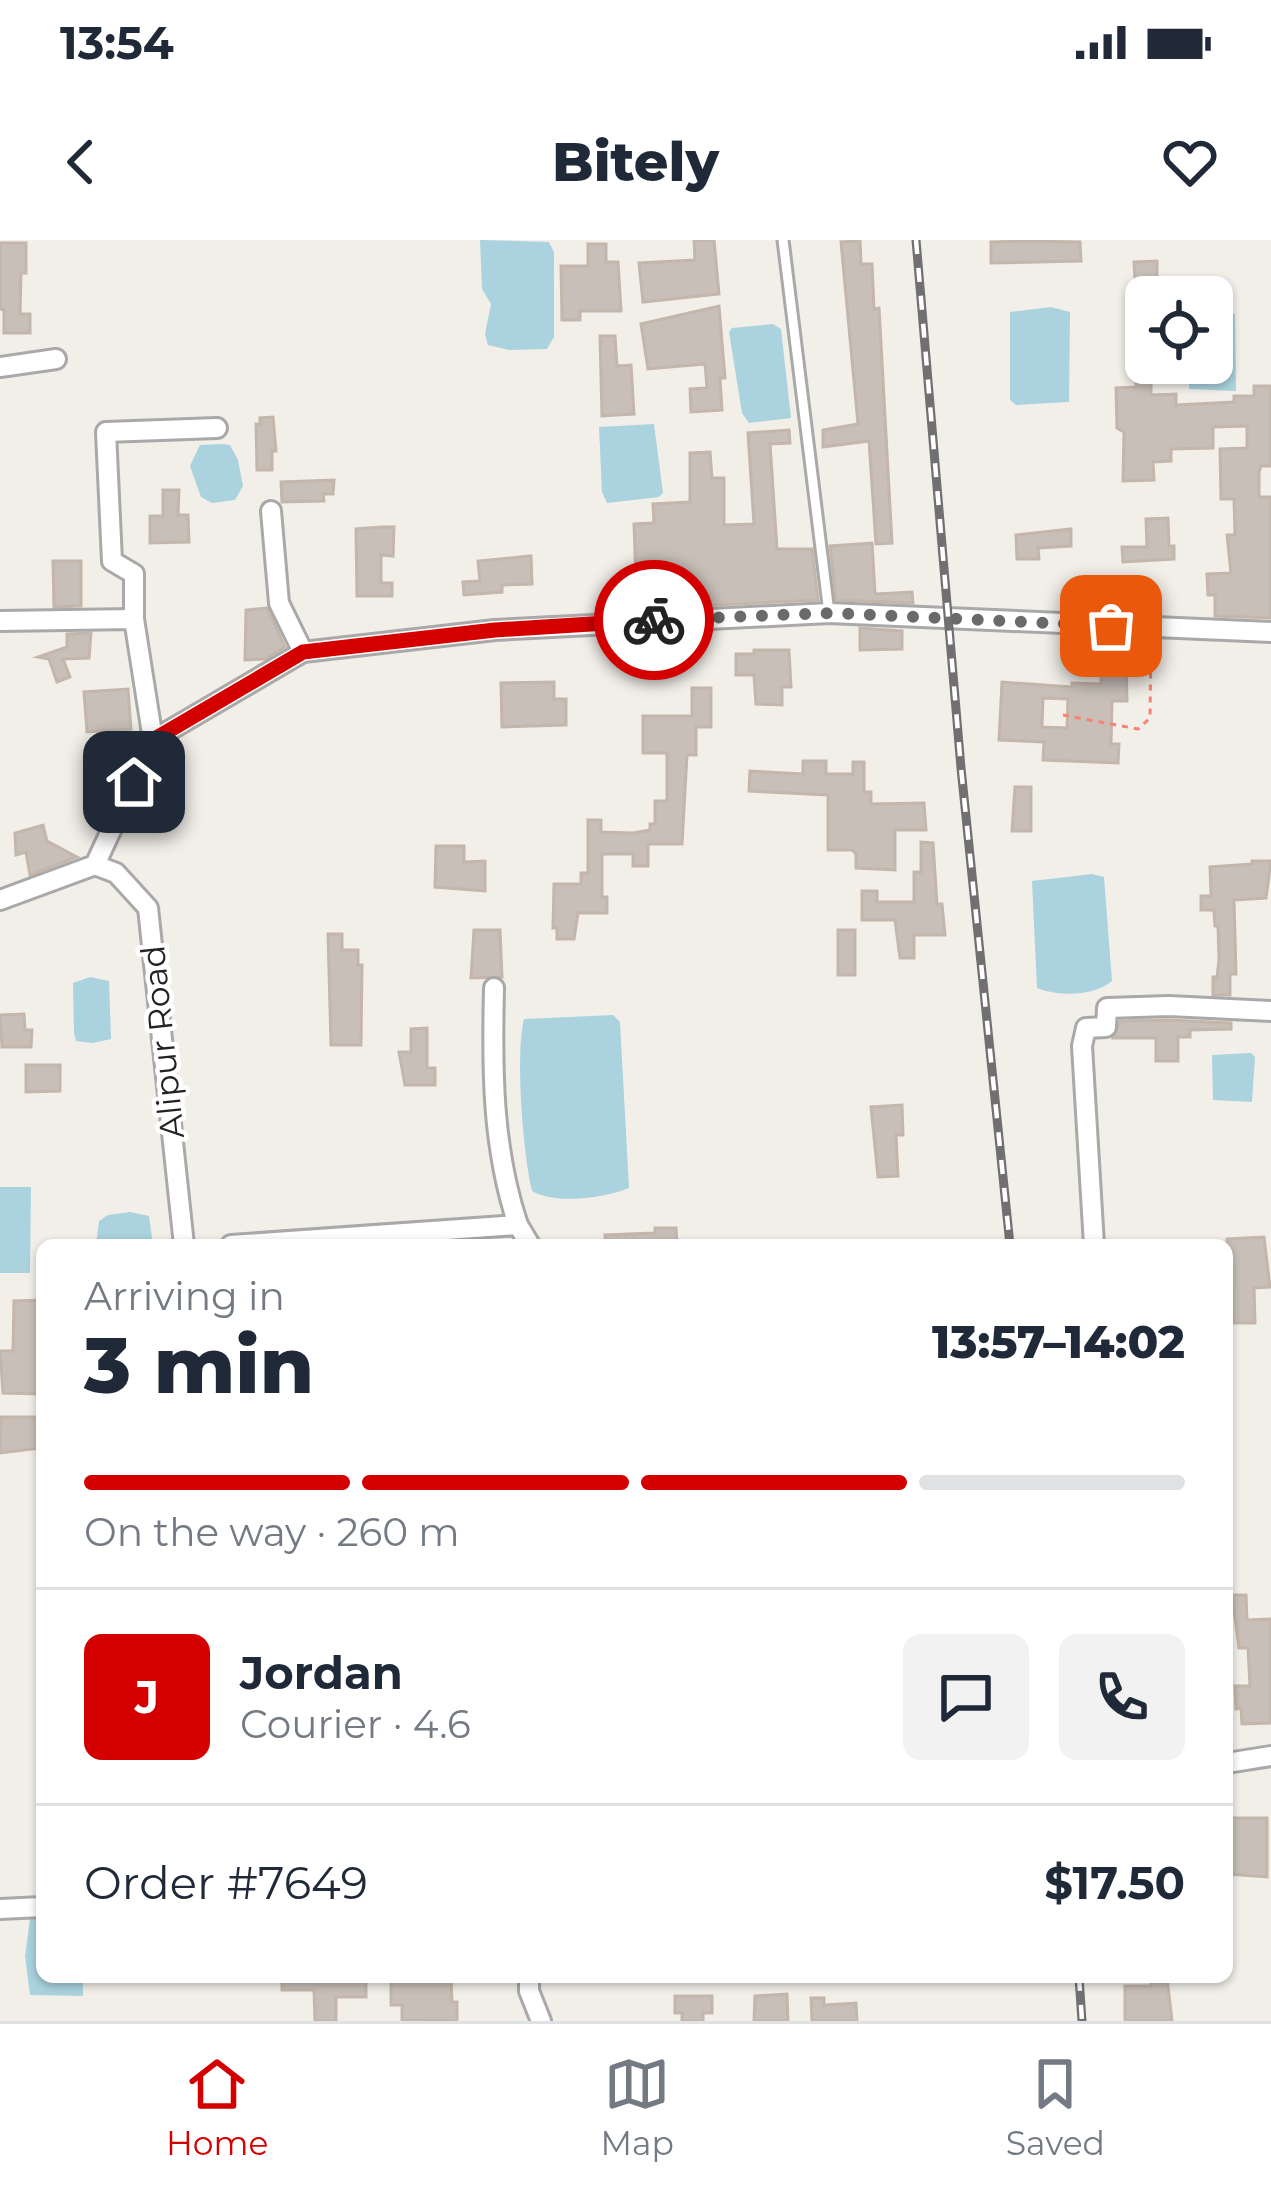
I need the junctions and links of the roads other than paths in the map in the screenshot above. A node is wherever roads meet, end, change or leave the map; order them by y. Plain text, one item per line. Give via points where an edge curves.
1 (783, 240) edge
2 (56, 359) dead end
3 (0, 367) edge
4 (217, 428) dead end
5 (271, 511) dead end
6 (830, 613) junction
7 (134, 619) junction
8 (0, 621) edge
9 (1271, 632) edge
10 (303, 652) junction
11 (153, 740) junction
12 (95, 865) junction
13 (0, 900) edge
14 (494, 988) dead end
15 (1271, 1011) edge
16 (518, 1225) junction
17 (183, 1239) edge
18 (317, 1239) edge
19 (526, 1239) edge
20 (1094, 1239) edge
21 (1271, 1756) edge
22 (1233, 1762) edge
23 (36, 1907) edge
24 (0, 1909) edge
25 (529, 1983) edge
26 (541, 2021) edge

1 - 6 lane
2 - 3 street
4 - 7 street via 106,432 112,561 134,574
5 - 10 street via 279,602
6 - 9 street
6 - 10 street via 495,630
7 - 8 street
7 - 11 street
10 - 11 street
11 - 12 street
12 - 13 street
12 - 17 street, Alipur Road via 116,874 148,908
14 - 16 street via 491,1083
15 - 20 street via 1107,1008 1106,1027 1086,1028
16 - 18 street
16 - 19 street
21 - 22 street
23 - 24 street
25 - 26 street

